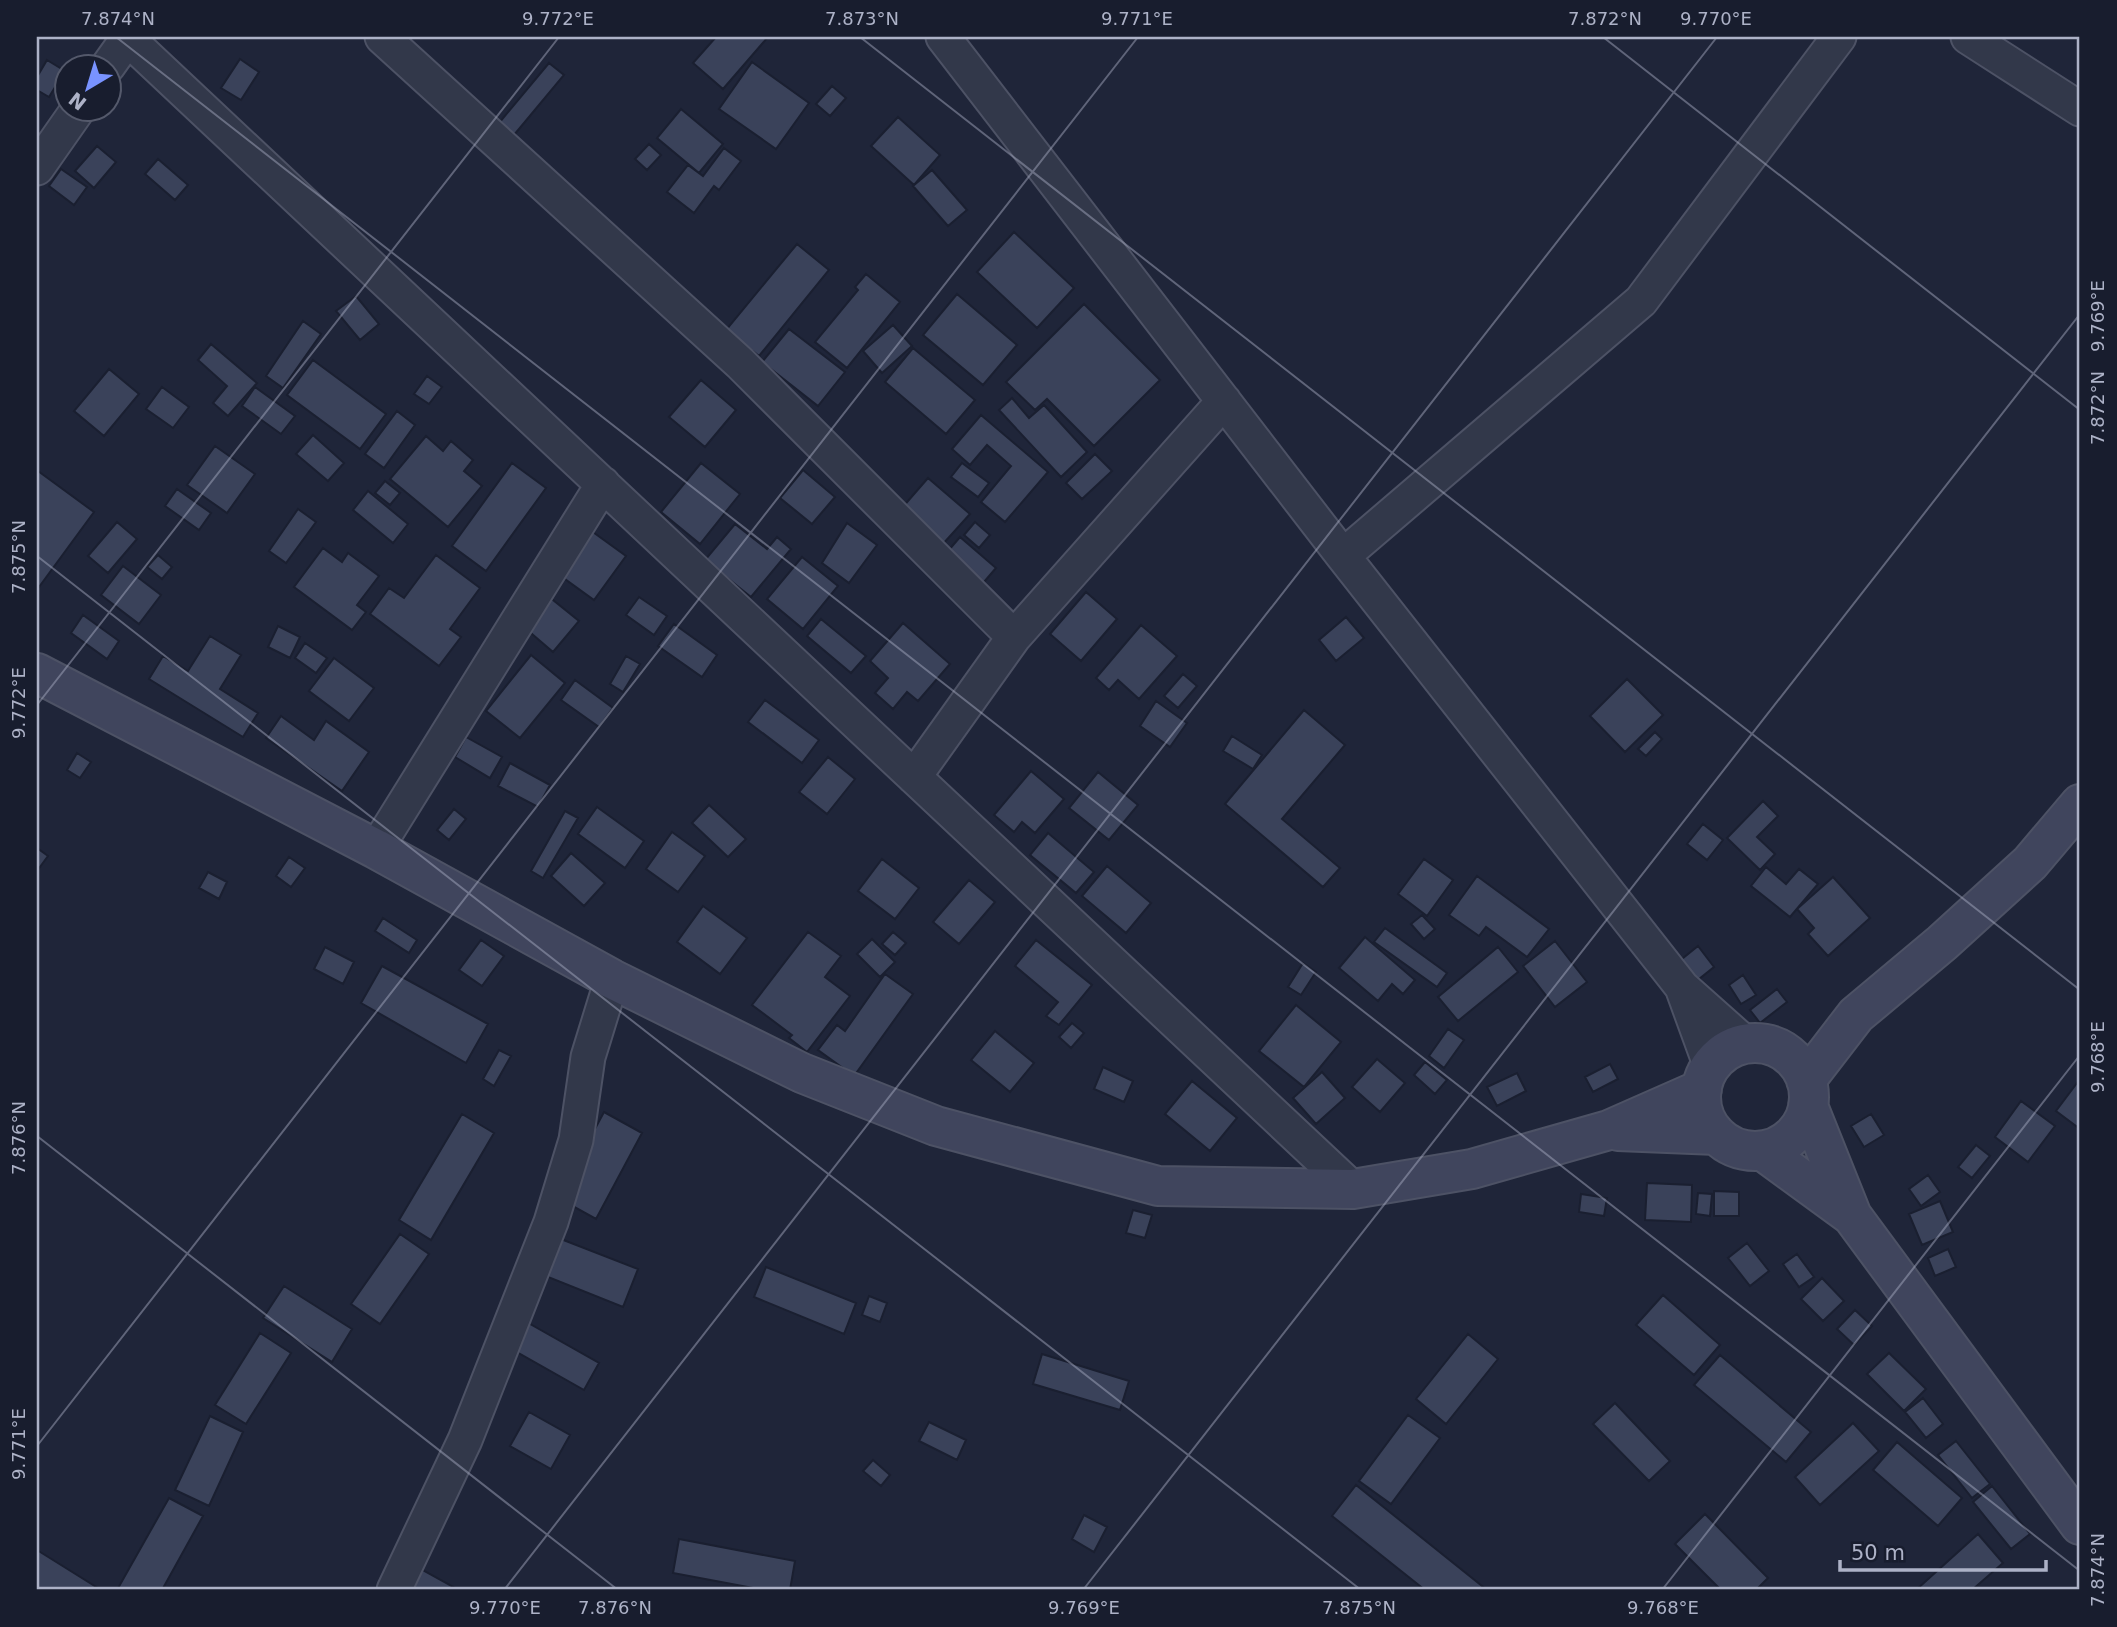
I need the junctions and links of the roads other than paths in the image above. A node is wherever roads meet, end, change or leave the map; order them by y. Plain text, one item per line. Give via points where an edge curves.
1 (383, 37) edge
2 (943, 37) edge
3 (1839, 37) edge
4 (1968, 37) edge
5 (127, 38) edge
6 (2080, 109) edge
7 (69, 122) edge
8 (37, 168) edge
9 (1224, 401) junction
10 (603, 484) junction
11 (1343, 556) junction
12 (1014, 637) junction
13 (37, 673) edge
14 (914, 777) junction
15 (2080, 804) edge
16 (376, 849) junction
17 (612, 979) junction
18 (1682, 987) junction
19 (1856, 1015) junction
20 (1758, 1045) junction
21 (1706, 1078) junction
22 (1807, 1093) junction
23 (1609, 1130) junction
24 (1717, 1135) junction
25 (1763, 1151) junction
26 (1353, 1189) junction
27 (1852, 1216) junction
28 (2080, 1525) edge
29 (394, 1590) edge

1 - 12 street via 740,363
2 - 9 street
3 - 11 street via 1641,301
4 - 6 street
5 - 10 street
7 - 8 street
9 - 11 street
9 - 12 street
10 - 14 street
10 - 16 street
11 - 18 street
12 - 14 street
13 - 16 main road
14 - 26 street
15 - 19 main road via 2030,863
16 - 17 main road
17 - 26 main road via 802,1073 936,1126 1158,1186
17 - 29 street via 588,1057 576,1140 551,1222 465,1440
18 - 20 street
18 - 21 street
19 - 20 main road
19 - 22 main road
20 - 21 main road via 1720,1056
20 - 22 main road via 1792,1059
21 - 23 main road
21 - 24 main road via 1704,1114
22 - 25 main road via 1803,1122 1793,1136
22 - 27 main road
23 - 24 main road
23 - 26 main road via 1472,1168
24 - 25 main road via 1746,1151
25 - 27 main road
27 - 28 main road

